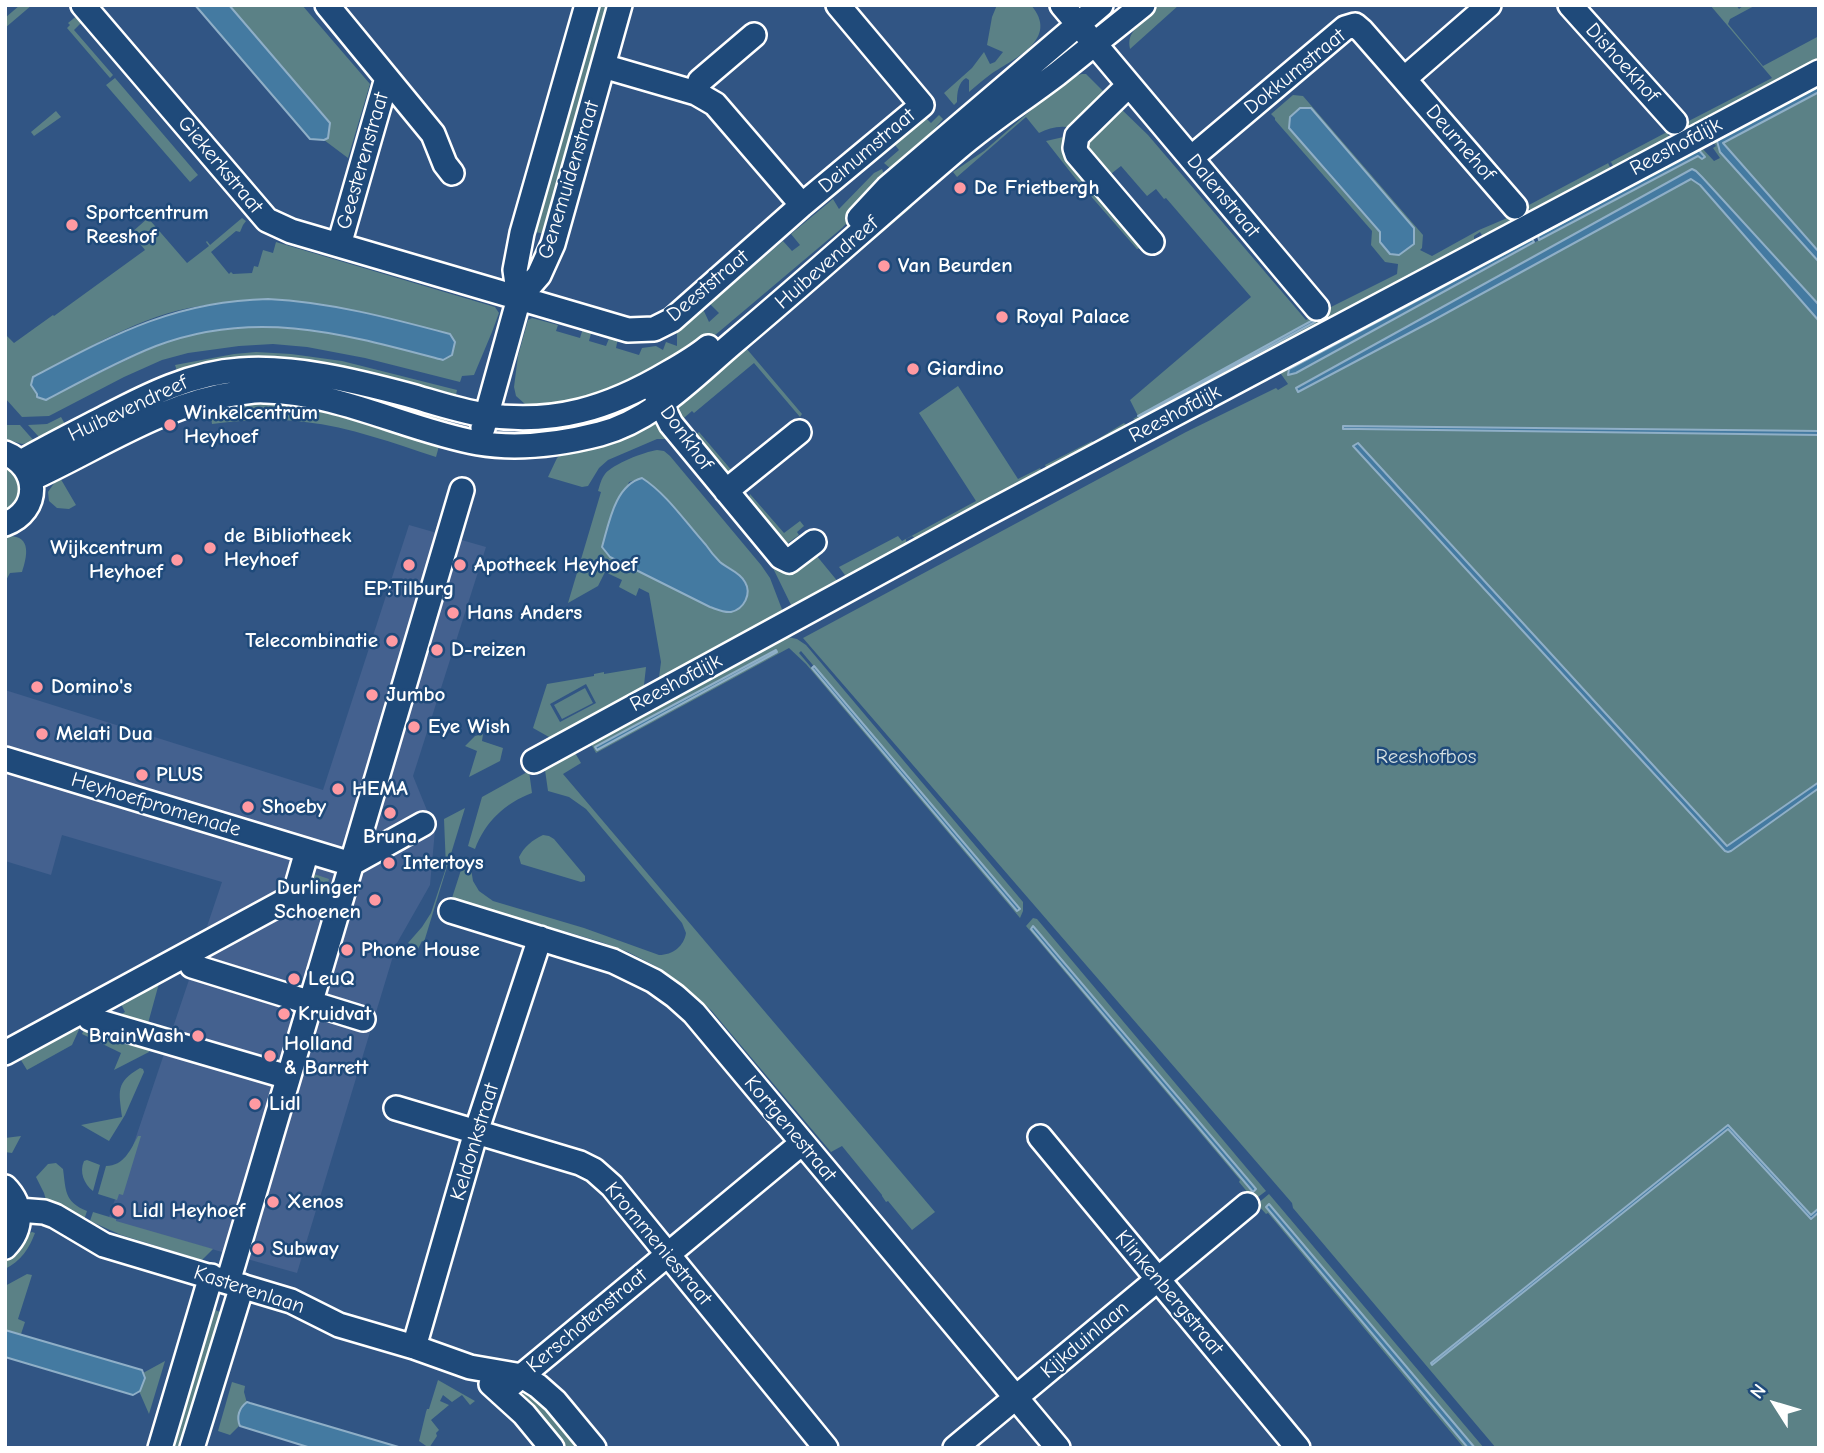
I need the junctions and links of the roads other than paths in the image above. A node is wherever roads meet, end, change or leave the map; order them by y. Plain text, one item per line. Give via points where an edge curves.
1 (83, 5) edge
2 (327, 5) edge
3 (587, 5) edge
4 (620, 5) edge
5 (838, 5) edge
6 (1062, 5) edge
7 (1101, 5) edge
8 (1143, 5) edge
9 (1489, 5) edge
10 (1570, 5) edge
11 (1078, 24) junction
12 (754, 35) dead end
13 (1095, 44) junction
14 (603, 65) junction
15 (1819, 72) edge
16 (387, 78) junction
17 (1404, 79) junction
18 (1129, 85) junction
19 (696, 93) junction
20 (1675, 122) dead end
21 (1191, 158) junction
22 (452, 173) dead end
23 (802, 205) junction
24 (1516, 207) dead end
25 (522, 233) junction
26 (1152, 242) dead end
27 (553, 244) junction
28 (339, 245) junction
29 (519, 298) junction
30 (1317, 308) dead end
31 (656, 394) junction
32 (486, 415) junction
33 (799, 432) dead end
34 (479, 443) junction
35 (19, 465) edge
36 (462, 490) dead end
37 (726, 491) junction
38 (5, 524) edge
39 (814, 542) dead end
40 (5, 759) edge
41 (534, 761) dead end
42 (423, 824) dead end
43 (307, 851) junction
44 (351, 864) junction
45 (294, 896) junction
46 (337, 910) junction
47 (451, 911) dead end
48 (540, 938) junction
49 (195, 957) junction
50 (310, 1002) junction
51 (85, 1010) junction
52 (363, 1018) dead end
53 (5, 1053) edge
54 (288, 1077) junction
55 (396, 1108) dead end
56 (476, 1132) junction
57 (1040, 1138) dead end
58 (802, 1143) junction
59 (5, 1187) edge
60 (1247, 1205) dead end
61 (14, 1229) edge
62 (667, 1254) junction
63 (1158, 1279) junction
64 (227, 1281) junction
65 (414, 1347) junction
66 (470, 1367) junction
67 (522, 1376) junction
68 (502, 1393) junction
69 (1016, 1397) junction
70 (160, 1448) edge
71 (192, 1448) edge
72 (552, 1448) edge
73 (594, 1448) edge
74 (826, 1448) edge
75 (955, 1448) edge
76 (1058, 1448) edge
77 (1298, 1448) edge

1 - 28 street, Giekerkstraat via 267,220
2 - 16 street, Geesterenstraat
3 - 25 street, Genemuidenstraat
4 - 14 street, Genemuidenstraat
5 - 23 street, Deinumstraat via 922,106
6 - 11 street, Dalenstraat
7 - 11 street, Huibevendreef
8 - 13 street, Huibevendreef
9 - 17 street
10 - 20 street, Dishoekhof
11 - 13 street, Dalenstraat
11 - 31 street, Huibevendreef
12 - 19 street via 700,81
13 - 18 street, Dalenstraat
13 - 31 street, Huibevendreef via 973,135 753,327
14 - 19 street, Deinumstraat
14 - 27 street, Genemuidenstraat
15 - 41 street, Reeshofdijk
16 - 22 street, Geesterenstraat via 433,134
16 - 28 street, Geesterenstraat
17 - 21 street, Dokkumstraat via 1362,31 1355,25 1345,28
17 - 24 street, Deurnehof
18 - 21 street, Dalenstraat
18 - 26 street via 1077,136 1075,148
19 - 23 street, Deinumstraat via 715,104
21 - 30 street, Dalenstraat
23 - 29 street, Deeststraat via 672,320 654,329 628,330
25 - 27 street
25 - 29 street, Genemuidenstraat via 515,270
27 - 29 street, Genemuidenstraat via 539,275
28 - 29 street, Giekerkstraat
29 - 32 street
31 - 32 street, Huibevendreef via 538,418
31 - 34 street, Huibevendreef via 632,421 603,433 539,445
31 - 37 street, Donkhof via 671,424
32 - 34 street
32 - 35 street, Huibevendreef via 318,375 238,370 166,388
33 - 37 street, Donkhof
34 - 35 street, Huibevendreef via 314,397 261,390 200,400
35 - 38 street via 32,495 18,518
36 - 44 street
37 - 39 street, Donkhof via 781,557 789,561
40 - 43 street, Heyhoefpromenade
42 - 44 street
43 - 44 street, Heyhoefpromenade
43 - 45 street
44 - 46 street
45 - 46 street
45 - 49 street
46 - 50 street
47 - 48 street, Kortgenestraat
48 - 56 street, Keldonkstraat
48 - 58 street, Kortgenestraat via 613,961 675,996
49 - 50 street
49 - 51 street
50 - 52 street
50 - 54 street
51 - 53 street
51 - 54 street via 90,1019
54 - 64 street
55 - 56 street, Krommeniestraat
56 - 62 street, Krommeniestraat via 594,1170
56 - 65 street, Keldonkstraat
57 - 63 street, Klinkenbergstraat
58 - 62 street, Kerschotenstraat
58 - 69 street, Kortgenestraat
59 - 61 street via 14,1197
60 - 63 street, Kijkduinlaan
61 - 64 street, Kasterenlaan via 69,1226 104,1245
62 - 67 street, Kerschotenstraat
62 - 74 street, Krommeniestraat
63 - 69 street, Kijkduinlaan
63 - 77 street, Klinkenbergstraat
64 - 65 street, Kasterenlaan via 291,1301 339,1325
64 - 70 street
64 - 71 street
65 - 66 street, Kasterenlaan
66 - 67 street, Kasterenlaan
66 - 68 street, Kasterenlaan
67 - 68 street, Kerschotenstraat
67 - 73 street, Kasterenlaan via 555,1401
68 - 72 street, Kasterenlaan
69 - 75 street, Kijkduinlaan
69 - 76 street, Kortgenestraat

